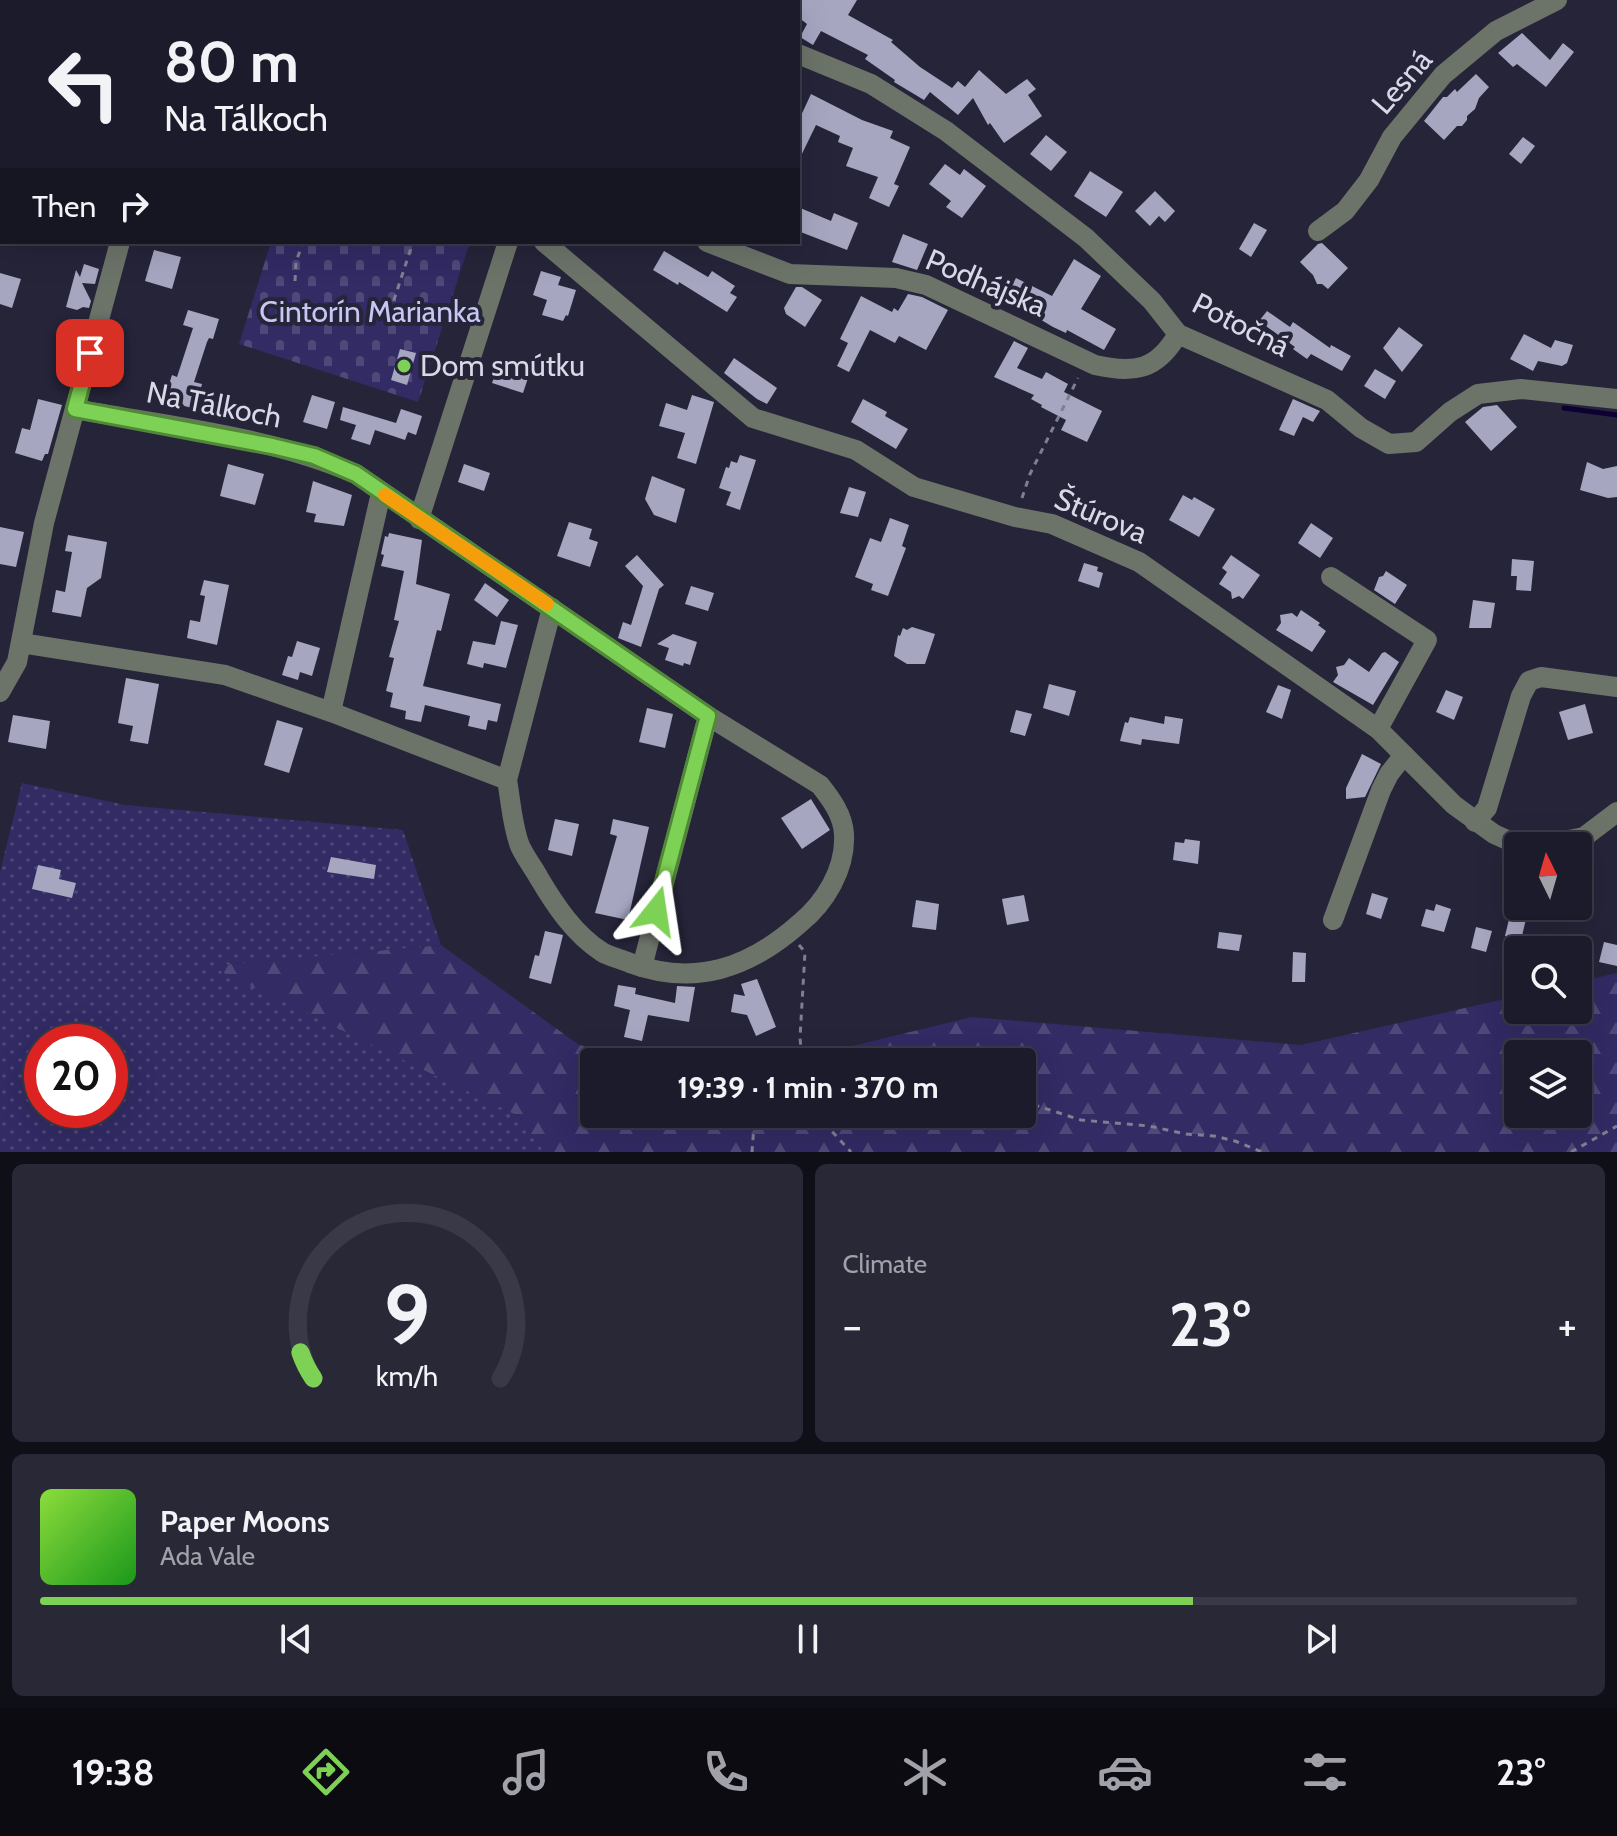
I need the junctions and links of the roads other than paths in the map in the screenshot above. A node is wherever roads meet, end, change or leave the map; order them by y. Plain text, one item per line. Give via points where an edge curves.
1 (1557, 0) edge
2 (800, 55) edge
3 (1318, 231) dead end
4 (119, 244) edge
5 (507, 244) edge
6 (546, 244) edge
7 (712, 244) edge
8 (1178, 334) junction
9 (1617, 399) edge
10 (75, 409) junction
11 (381, 493) junction
12 (419, 519) junction
13 (1331, 577) dead end
14 (552, 608) junction
15 (21, 643) junction
16 (1617, 687) edge
17 (0, 692) edge
18 (331, 712) junction
19 (708, 716) junction
20 (1378, 729) junction
21 (1404, 755) junction
22 (507, 780) junction
23 (1617, 812) edge
24 (1475, 822) junction
25 (1333, 920) dead end
26 (642, 967) junction

1 - 3 street, Lesná via 1496,31 1443,75 1392,137 1345,211
2 - 8 street, Potočná via 871,84 946,131 1086,238 1152,301
4 - 10 street
5 - 12 street
6 - 20 street, Štúrova via 753,418 856,450 914,487 1052,524 1139,562
7 - 8 street, Podhájska via 790,274 896,278 926,285 1113,369 1153,364
8 - 9 street, Potočná via 1327,400 1389,444 1416,442 1478,394 1521,389
10 - 11 street, Na Tálkoch via 314,456 356,474
10 - 15 street via 44,523
11 - 12 street, Na Tálkoch
11 - 18 street
12 - 14 street, Na Tálkoch
13 - 20 street via 1427,640
14 - 19 street, Na Tálkoch
14 - 22 street, Na Tálkoch
15 - 17 street
15 - 18 street via 225,675
16 - 24 street via 1541,677 1529,681 1487,808
18 - 22 street
19 - 26 street
19 - 26 street, Na Tálkoch via 820,785 844,835 834,883 810,916 737,965 703,973
20 - 21 street, Štúrova
21 - 24 street, Štúrova
21 - 25 street via 1381,790
22 - 26 street, Na Tálkoch via 521,847 555,905 603,953
23 - 24 street, Štúrova via 1584,837 1548,844 1516,844

